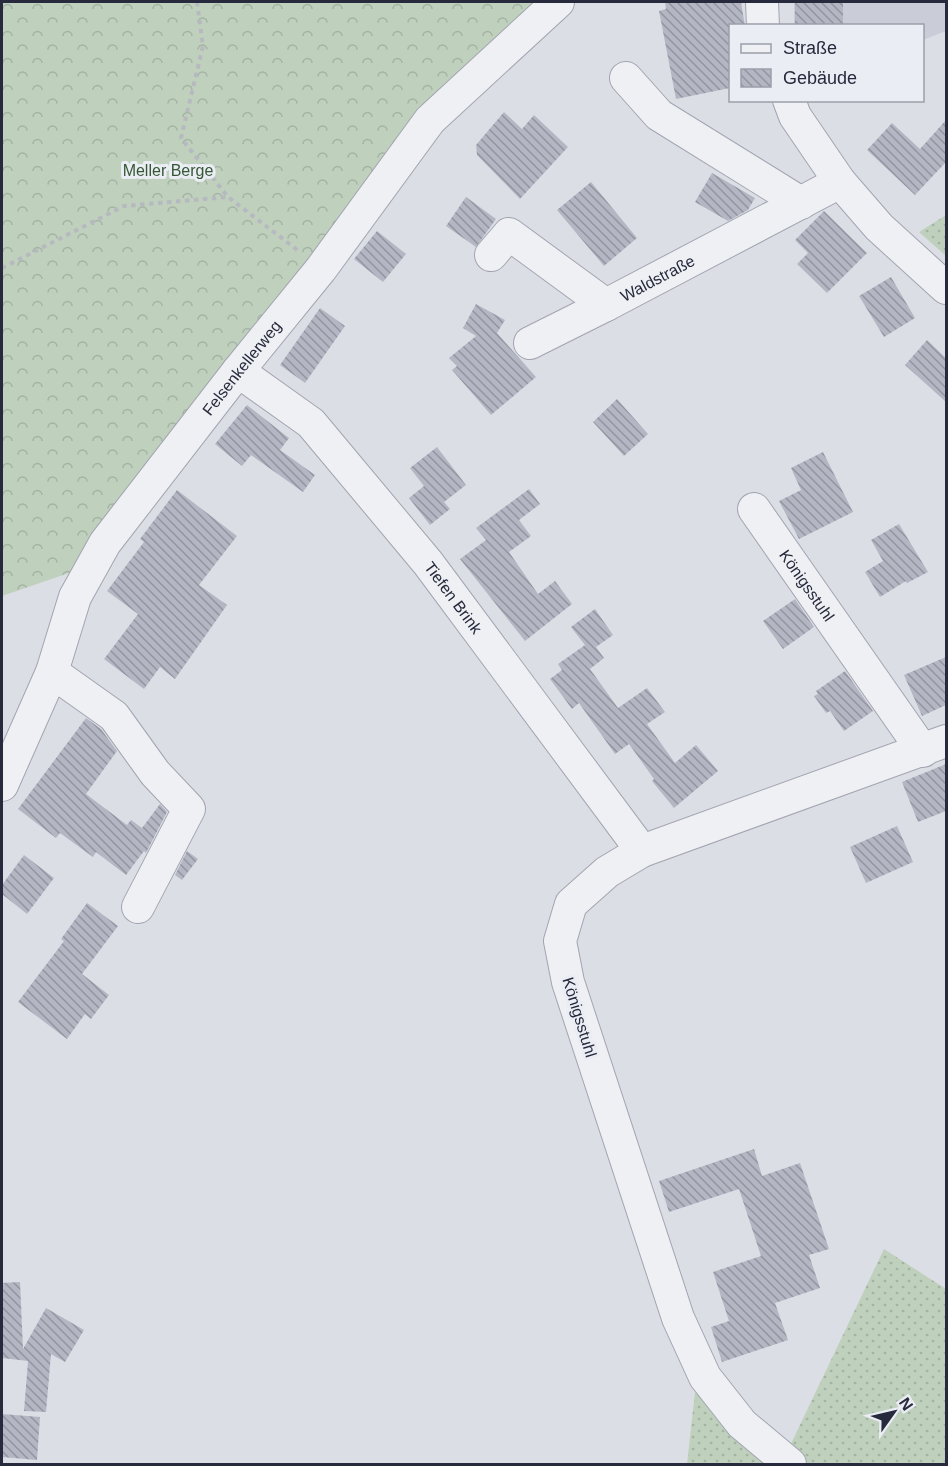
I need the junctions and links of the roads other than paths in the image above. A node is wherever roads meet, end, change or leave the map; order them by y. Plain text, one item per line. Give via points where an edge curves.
1 (558, 2) edge
2 (762, 2) edge
3 (764, 24) edge
4 (626, 78) dead end
5 (790, 102) edge
6 (840, 182) junction
7 (801, 203) junction
8 (491, 255) dead end
9 (946, 288) edge
10 (606, 305) junction
11 (530, 343) dead end
12 (238, 371) junction
13 (754, 509) dead end
14 (52, 672) junction
15 (935, 746) edge
16 (2, 785) edge
17 (642, 852) junction
18 (138, 907) dead end
19 (790, 1464) edge

1 - 12 street, Felsenkellerweg via 430,120 321,269
2 - 3 street
4 - 7 street via 659,116
5 - 6 street via 795,116
6 - 7 street, Waldstraße
6 - 9 street via 879,226
7 - 10 street, Waldstraße
8 - 10 street, Waldstraße via 509,234
10 - 11 street
12 - 14 street, Felsenkellerweg via 105,543 75,597
12 - 17 street, Tiefen Brink via 311,423 428,563
13 - 15 street, Königsstuhl
14 - 16 street, Felsenkellerweg
14 - 18 street via 114,716 154,773 189,809
15 - 17 street, Königsstuhl
17 - 19 street, Königsstuhl via 607,872 571,904 560,941 568,982 678,1318 705,1377 742,1424

